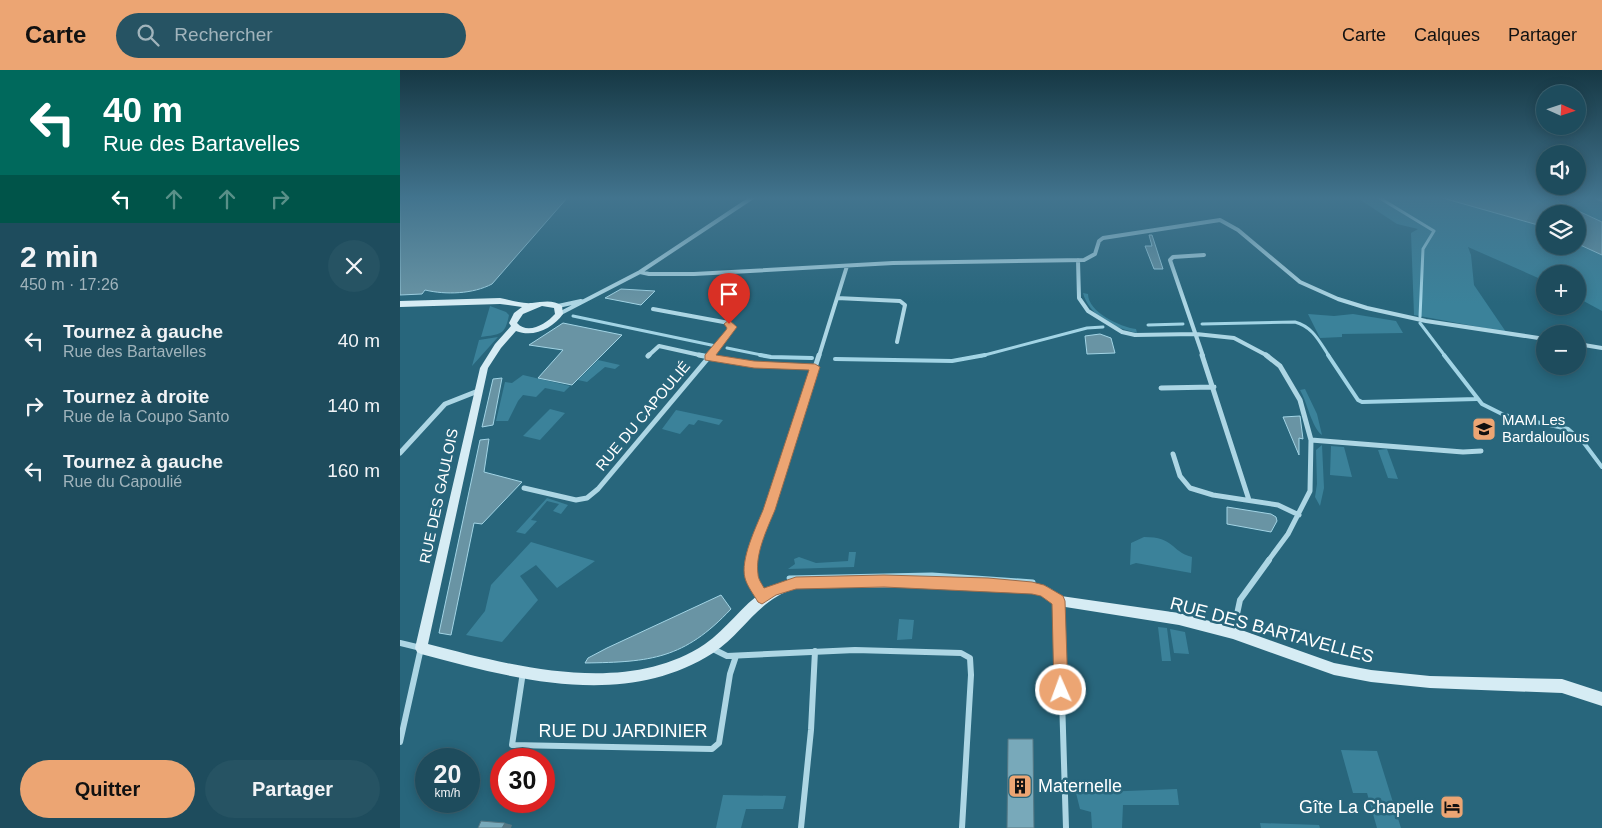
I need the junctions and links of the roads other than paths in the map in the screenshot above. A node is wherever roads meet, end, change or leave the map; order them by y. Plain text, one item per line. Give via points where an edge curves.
1 (700, 232) edge
2 (1144, 232) edge
3 (1241, 232) edge
4 (1204, 255) dead end
5 (1078, 260) junction
6 (847, 266) junction
7 (640, 272) junction
8 (837, 298) junction
9 (590, 299) junction
10 (506, 302) junction
11 (400, 304) edge
12 (532, 306) junction
13 (653, 309) dead end
14 (558, 310) junction
15 (517, 314) junction
16 (515, 327) junction
17 (527, 330) junction
18 (1196, 334) junction
19 (1536, 338) edge
20 (897, 342) dead end
21 (1586, 345) edge
22 (1602, 348) edge
23 (494, 352) junction
24 (648, 356) dead end
25 (709, 357) junction
26 (815, 367) junction
27 (1214, 387) junction
28 (1161, 388) dead end
29 (478, 391) junction
30 (1311, 440) junction
31 (1481, 451) dead end
32 (400, 452) edge
33 (1173, 454) dead end
34 (524, 488) dead end
35 (1250, 500) junction
36 (1299, 515) junction
37 (762, 598) junction
38 (1059, 601) junction
39 (1233, 633) junction
40 (400, 643) edge
41 (711, 647) junction
42 (421, 648) junction
43 (815, 650) junction
44 (736, 656) junction
45 (523, 671) junction
46 (1602, 699) edge
47 (400, 742) edge
48 (801, 828) edge
49 (962, 828) edge
50 (1066, 828) edge

1 - 7 street
2 - 5 street via 1103,238 1091,257
3 - 19 street via 1307,287 1349,304 1430,323
4 - 18 street via 1172,257 1170,260
5 - 6 street
5 - 18 street via 1079,298 1088,311 1101,320 1122,332 1135,335
6 - 7 street via 694,274
6 - 8 street
7 - 9 street
8 - 20 street via 900,301 904,305
8 - 26 street
9 - 14 street
9 - 14 street
10 - 11 street
10 - 12 street
10 - 15 street
12 - 14 street via 547,303
12 - 15 street
13 - 25 street via 731,325 730,332
14 - 17 street via 556,318 543,327
15 - 16 street via 513,323
16 - 17 street
16 - 23 street, RUE DES GAULOIS
17 - 23 street
18 - 27 street
18 - 30 street via 1234,338 1276,362 1286,373 1300,400
21 - 22 street
23 - 29 street, RUE DES GAULOIS via 484,368
24 - 25 street via 659,346
25 - 26 street, RUE DU CAPOULIÉ via 754,364
25 - 34 street, RUE DU CAPOULIÉ via 588,498 576,500
26 - 37 street via 751,565 751,577
27 - 28 street
27 - 35 street
29 - 32 street via 445,404
29 - 42 street, RUE DES GAULOIS
30 - 31 street
30 - 36 street via 1310,491
33 - 35 street via 1179,476 1190,489
35 - 36 street
36 - 39 street via 1240,600
37 - 38 street, RUE DES BARTAVELLES via 772,590 796,583 914,582 1032,588 1044,591
37 - 41 street, RUE DES BARTAVELLES
38 - 39 street, RUE DES BARTAVELLES via 1178,619
38 - 50 street
39 - 46 street, RUE DES BARTAVELLES via 1334,668 1370,676 1430,682 1562,686
40 - 42 street, RUE DES BARTAVELLES
41 - 44 street via 727,656
41 - 45 street, RUE DES BARTAVELLES via 678,666 635,678 564,678
42 - 45 street, RUE DES BARTAVELLES
42 - 47 street
43 - 44 street
43 - 48 street via 812,730
43 - 49 street via 961,653 970,658
44 - 45 street, RUE DU JARDINIER via 719,743 712,749 512,745

